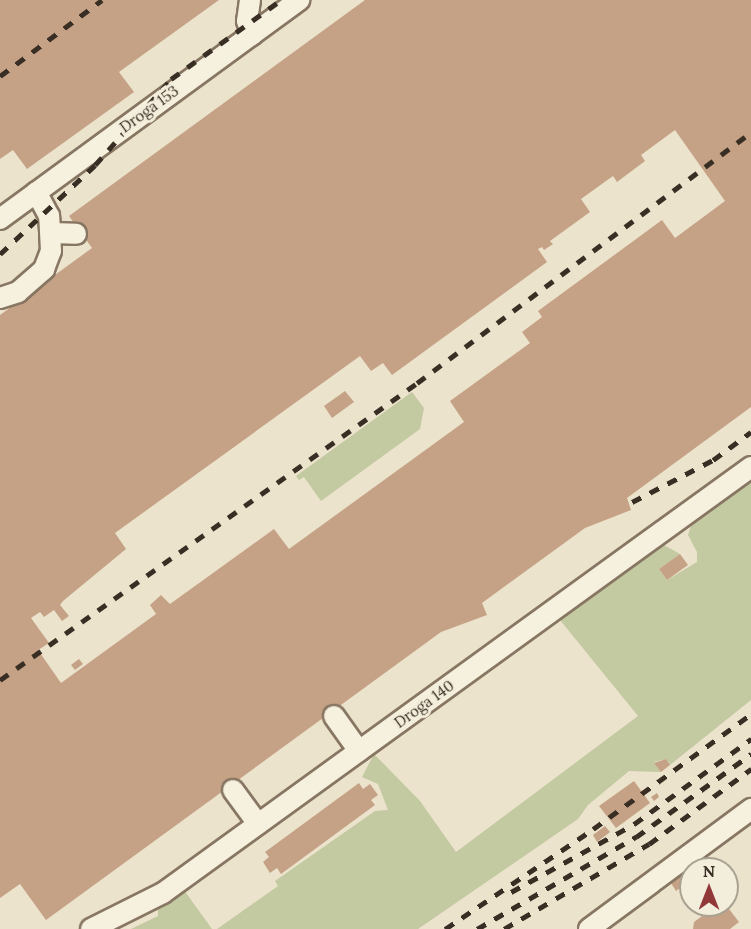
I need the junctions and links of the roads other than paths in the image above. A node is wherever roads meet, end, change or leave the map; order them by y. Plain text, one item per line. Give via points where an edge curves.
1 (250, 0) edge
2 (299, 0) edge
3 (252, 34) junction
4 (36, 192) junction
5 (0, 219) edge
6 (52, 233) junction
7 (75, 234) dead end
8 (0, 298) edge
9 (751, 467) edge
10 (334, 716) dead end
11 (359, 751) junction
12 (233, 790) dead end
13 (751, 810) edge
14 (258, 824) junction
15 (91, 929) edge
16 (590, 929) edge

1 - 3 lane via 247,21
2 - 3 lane, Droga 153
3 - 4 lane, Droga 153
4 - 5 lane, Droga 153
4 - 6 lane via 49,216
6 - 7 lane
6 - 8 lane via 44,269 18,292
9 - 11 lane, Droga 140
10 - 11 lane
11 - 14 lane, Droga 140
12 - 14 lane
13 - 16 lane
14 - 15 lane, Droga 140 via 163,893

